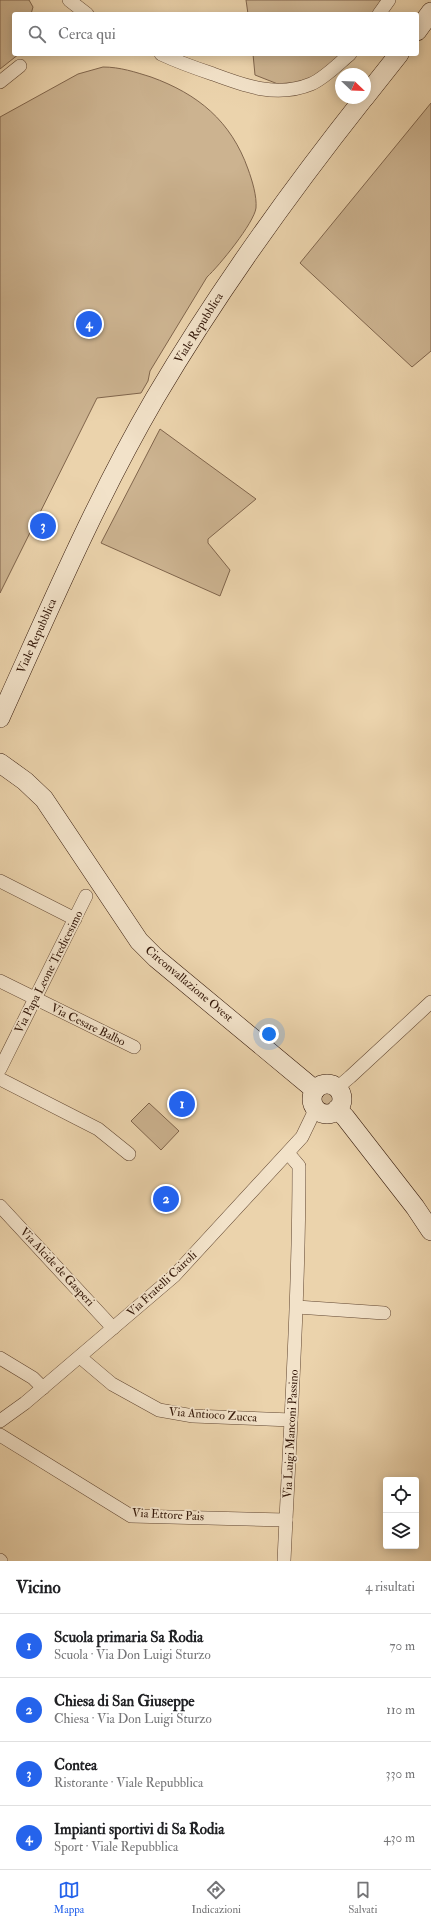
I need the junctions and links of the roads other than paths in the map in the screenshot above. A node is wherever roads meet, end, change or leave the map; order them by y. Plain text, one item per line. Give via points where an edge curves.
1 (69, 0) edge
2 (389, 0) edge
3 (84, 12) edge
4 (380, 12) edge
5 (431, 12) edge
6 (419, 28) edge
7 (165, 56) edge
8 (347, 56) edge
9 (397, 56) edge
10 (20, 66) dead end
11 (0, 82) edge
12 (371, 89) edge
13 (360, 104) edge
14 (63, 577) junction
15 (0, 687) edge
16 (0, 718) edge
17 (0, 763) edge
18 (0, 781) edge
19 (41, 797) junction
20 (0, 881) edge
21 (86, 896) dead end
22 (75, 919) junction
23 (0, 981) edge
24 (35, 999) junction
25 (431, 1002) edge
26 (134, 1047) dead end
27 (0, 1069) edge
28 (0, 1079) edge
29 (337, 1088) junction
30 (315, 1090) junction
31 (316, 1108) junction
32 (337, 1109) junction
33 (288, 1153) junction
34 (129, 1154) dead end
35 (0, 1206) edge
36 (431, 1231) edge
37 (297, 1307) junction
38 (384, 1313) dead end
39 (114, 1328) junction
40 (80, 1357) junction
41 (0, 1358) edge
42 (43, 1388) junction
43 (291, 1420) junction
44 (0, 1421) edge
45 (0, 1435) edge
46 (286, 1520) junction
47 (284, 1561) edge

1 - 3 street
2 - 4 street
5 - 6 street
7 - 8 street via 250,87 270,90 291,90 312,83
9 - 12 street, Viale Repubblica
10 - 11 street
13 - 14 street, Viale Repubblica via 257,240 211,307 154,400
14 - 15 street, Viale Repubblica
14 - 16 street, Viale Repubblica
17 - 19 street, Circonvallazione Ovest via 25,781
18 - 19 street
19 - 30 street, Circonvallazione Ovest via 139,941
20 - 22 street
21 - 22 street, Via Papa Leone Tredicesimo
22 - 24 street, Via Papa Leone Tredicesimo
23 - 24 street, Via Cesare Balbo
24 - 26 street, Via Cesare Balbo
24 - 27 street, Via Papa Leone Tredicesimo
25 - 29 street
28 - 34 street via 98,1129
29 - 30 street via 324,1084
29 - 32 street via 342,1097
30 - 31 street via 312,1099
31 - 32 street via 328,1113
31 - 33 street, Via Fratelli Cairoli via 302,1138
32 - 36 street
33 - 37 street, Via Luigi Manconi Passino via 299,1166
33 - 39 street, Via Fratelli Cairoli via 174,1276
35 - 39 street, Via Alcide de Gasperi
37 - 38 street
37 - 43 street, Via Luigi Manconi Passino
39 - 40 street, Via Fratelli Cairoli
40 - 42 street, Via Fratelli Cairoli
40 - 43 street, Via Antioco Zucca via 112,1384 159,1410 193,1416
41 - 42 street via 33,1378
42 - 44 street, Via Fratelli Cairoli
43 - 46 street, Via Luigi Manconi Passino
45 - 46 street, Via Ettore Pais via 131,1516
46 - 47 street, Via Luigi Manconi Passino

